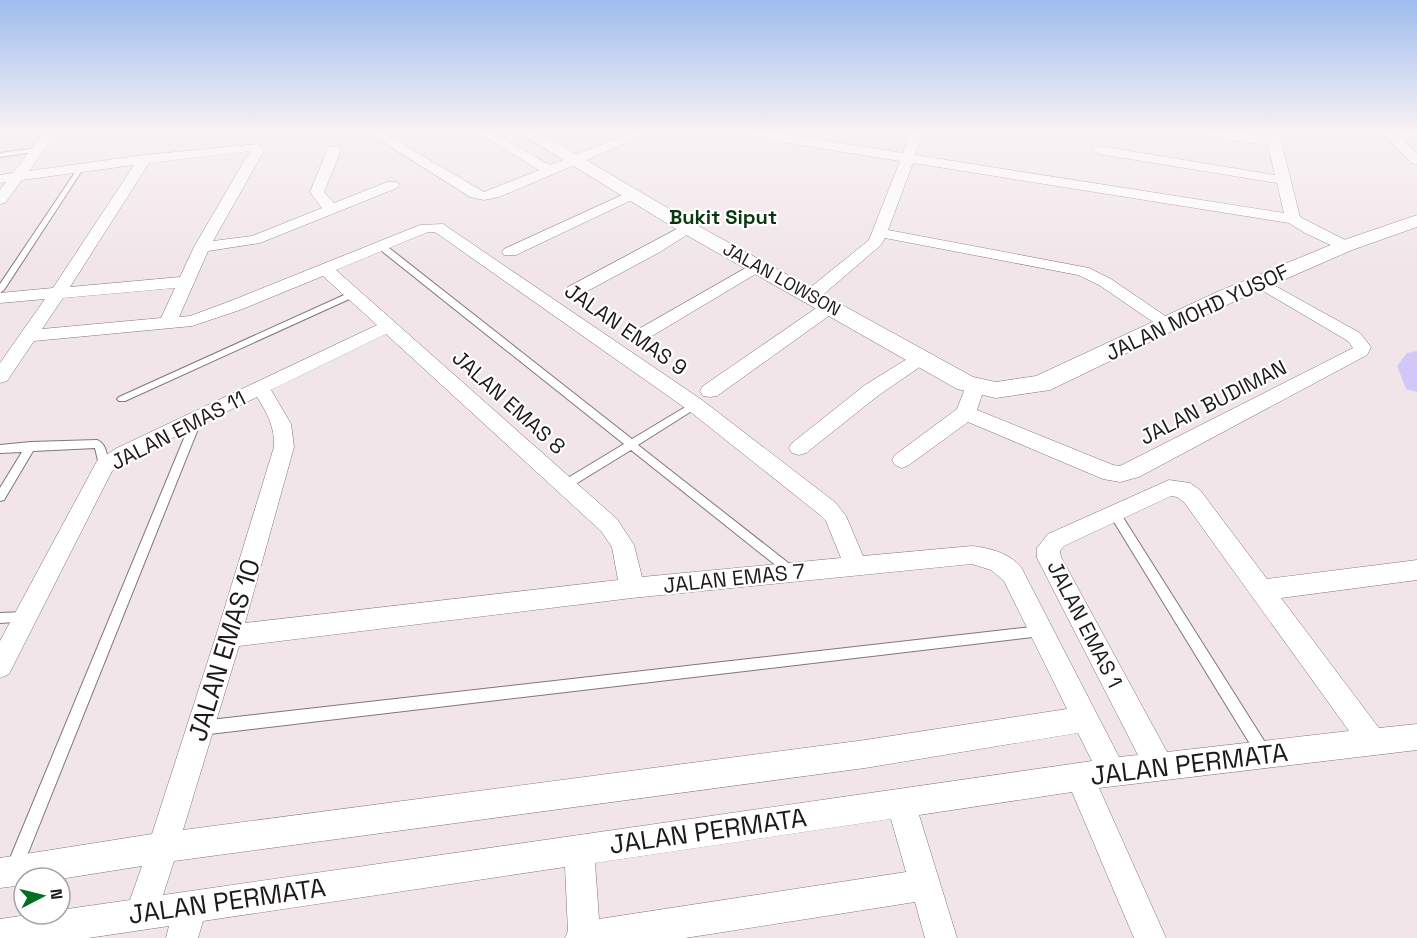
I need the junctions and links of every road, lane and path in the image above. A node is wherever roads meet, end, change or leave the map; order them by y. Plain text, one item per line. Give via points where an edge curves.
1 (18, 176) edge
2 (75, 177) edge
3 (133, 177) edge
4 (242, 177) edge
5 (323, 177) edge
6 (447, 177) edge
7 (533, 177) edge
8 (604, 177) edge
9 (902, 177) edge
10 (1031, 177) edge
11 (1263, 177) edge
12 (1282, 177) edge
13 (1283, 180) junction
14 (392, 185) dead end
15 (633, 194) junction
16 (0, 200) edge
17 (331, 209) junction
18 (1293, 219) junction
19 (1414, 224) edge
20 (688, 228) junction
21 (882, 233) junction
22 (381, 246) junction
23 (1345, 246) junction
24 (202, 247) junction
25 (510, 252) dead end
26 (758, 266) junction
27 (325, 269) junction
28 (185, 282) junction
29 (1259, 282) junction
30 (0, 290) edge
31 (574, 291) dead end
32 (58, 292) junction
33 (353, 294) junction
34 (812, 296) junction
35 (0, 298) edge
36 (831, 306) junction
37 (1168, 324) junction
38 (167, 325) junction
39 (389, 326) junction
40 (30, 336) junction
41 (636, 338) dead end
42 (921, 358) junction
43 (0, 377) edge
44 (975, 386) junction
45 (261, 389) junction
46 (710, 391) dead end
47 (122, 399) dead end
48 (694, 405) junction
49 (966, 413) junction
50 (197, 419) junction
51 (631, 443) junction
52 (31, 446) junction
53 (799, 448) dead end
54 (0, 449) edge
55 (902, 460) dead end
56 (104, 466) junction
57 (565, 485) junction
58 (0, 497) edge
59 (1115, 513) junction
60 (856, 566) junction
61 (1417, 570) edge
62 (792, 572) junction
63 (632, 588) junction
64 (1263, 590) junction
65 (25, 617) junction
66 (0, 618) edge
67 (1042, 631) junction
68 (229, 636) junction
69 (0, 666) edge
70 (1087, 719) junction
71 (201, 729) junction
72 (1417, 737) edge
73 (1372, 741) junction
74 (1265, 755) junction
75 (1159, 766) junction
76 (1112, 772) junction
77 (1080, 777) junction
78 (901, 802) junction
79 (165, 847) junction
80 (579, 850) junction
81 (6, 872) edge
82 (925, 885) junction
83 (191, 907) junction
84 (142, 914) junction
85 (0, 935) edge
86 (182, 938) edge
87 (583, 938) edge
88 (940, 938) edge
89 (1150, 938) edge

1 - 16 street
2 - 30 lane
3 - 32 street
4 - 24 street
5 - 17 street via 317,192
6 - 7 street via 484,196
8 - 15 street, JALAN LOWSON
9 - 21 street
10 - 18 street
11 - 13 street
12 - 13 street
13 - 18 street
14 - 17 street
15 - 20 street, JALAN LOWSON
15 - 25 street
17 - 24 street via 255,240
18 - 23 street
19 - 23 street, JALAN MOHD YUSOF
20 - 26 street, JALAN LOWSON
20 - 31 street
21 - 34 street via 866,253
21 - 37 street via 1083,271
22 - 27 street, JALAN EMAS 9
22 - 48 street, JALAN EMAS 9 via 438,227
22 - 51 lane
23 - 29 street, JALAN MOHD YUSOF
24 - 28 street
26 - 34 street, JALAN LOWSON
26 - 41 street
27 - 33 street, JALAN EMAS 8
27 - 38 street, JALAN EMAS 9 via 208,316
28 - 32 street
28 - 38 street
29 - 37 street, JALAN MOHD YUSOF
29 - 49 street, JALAN BUDIMAN via 1353,337 1361,351 1132,471 1119,474
32 - 35 street
32 - 40 street
33 - 39 street, JALAN EMAS 8
33 - 47 lane
34 - 36 street, JALAN LOWSON
36 - 42 street, JALAN LOWSON
36 - 46 street
37 - 44 street, JALAN MOHD YUSOF via 1041,384 1008,390
38 - 40 street, JALAN EMAS 9
39 - 45 street, JALAN EMAS 11
39 - 57 street, JALAN EMAS 8
40 - 43 street
42 - 44 street, JALAN LOWSON
42 - 53 street
44 - 49 street
45 - 50 street, JALAN EMAS 11
45 - 68 street, JALAN EMAS 10 via 286,436
48 - 51 lane
48 - 60 street, JALAN EMAS 9 via 828,509 835,516
49 - 55 street
50 - 56 street, JALAN EMAS 11
50 - 81 lane
51 - 57 lane
51 - 62 lane
52 - 54 lane
52 - 56 lane via 97,444
52 - 58 lane
56 - 65 street, JALAN EMAS 11
57 - 63 street, JALAN EMAS 8 via 618,536
59 - 64 street via 1169,488 1182,489 1192,496
59 - 74 lane
59 - 75 street, JALAN EMAS 1 via 1056,540 1048,548 1049,558
60 - 62 street, JALAN EMAS 7
60 - 67 street, JALAN EMAS 7 via 972,555 987,557 1008,567
61 - 64 street
62 - 63 street, JALAN EMAS 7
63 - 68 street, JALAN EMAS 7
64 - 73 street
65 - 66 lane
65 - 69 street, JALAN EMAS 11
67 - 70 street, JALAN EMAS 7
67 - 71 lane
68 - 71 street, JALAN EMAS 10
70 - 76 street, JALAN EMAS 7
70 - 79 street via 876,752
71 - 79 street, JALAN EMAS 10
72 - 73 street, JALAN PERMATA
73 - 74 street, JALAN PERMATA
74 - 75 street, JALAN PERMATA
75 - 76 street, JALAN PERMATA
76 - 77 street, JALAN PERMATA
77 - 78 street, JALAN PERMATA
77 - 89 street
78 - 80 street, JALAN PERMATA
78 - 82 street
79 - 81 street
79 - 84 street, JALAN EMAS 10
80 - 83 street, JALAN PERMATA
80 - 87 street
82 - 87 street
82 - 88 street
83 - 84 street, JALAN PERMATA
83 - 86 street
84 - 85 street, JALAN PERMATA

